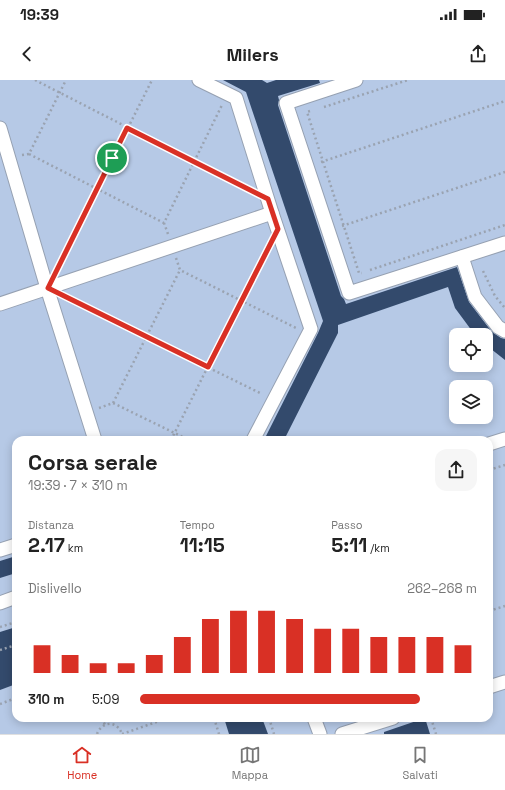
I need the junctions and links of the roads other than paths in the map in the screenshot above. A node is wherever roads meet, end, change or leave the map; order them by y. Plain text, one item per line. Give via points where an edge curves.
1 (199, 80) edge
2 (356, 80) edge
3 (0, 128) edge
4 (272, 213) junction
5 (505, 243) edge
6 (462, 257) junction
7 (48, 288) junction
8 (0, 304) edge
9 (505, 331) edge
10 (94, 436) edge
11 (255, 436) edge
12 (505, 440) edge
13 (493, 443) edge
14 (12, 546) edge
15 (0, 550) edge
16 (12, 598) edge
17 (0, 603) edge
18 (505, 682) edge
19 (493, 686) edge
20 (316, 722) edge
21 (380, 722) edge
22 (320, 734) edge
23 (342, 734) edge

1 - 4 street via 236,98
2 - 6 street via 286,103 349,293
3 - 7 street
4 - 7 street
4 - 11 street via 311,329
5 - 6 street
6 - 9 street via 475,297 498,327
7 - 8 street
7 - 10 street
12 - 13 street
14 - 15 street
16 - 17 street
18 - 19 street
20 - 22 street
21 - 23 street

